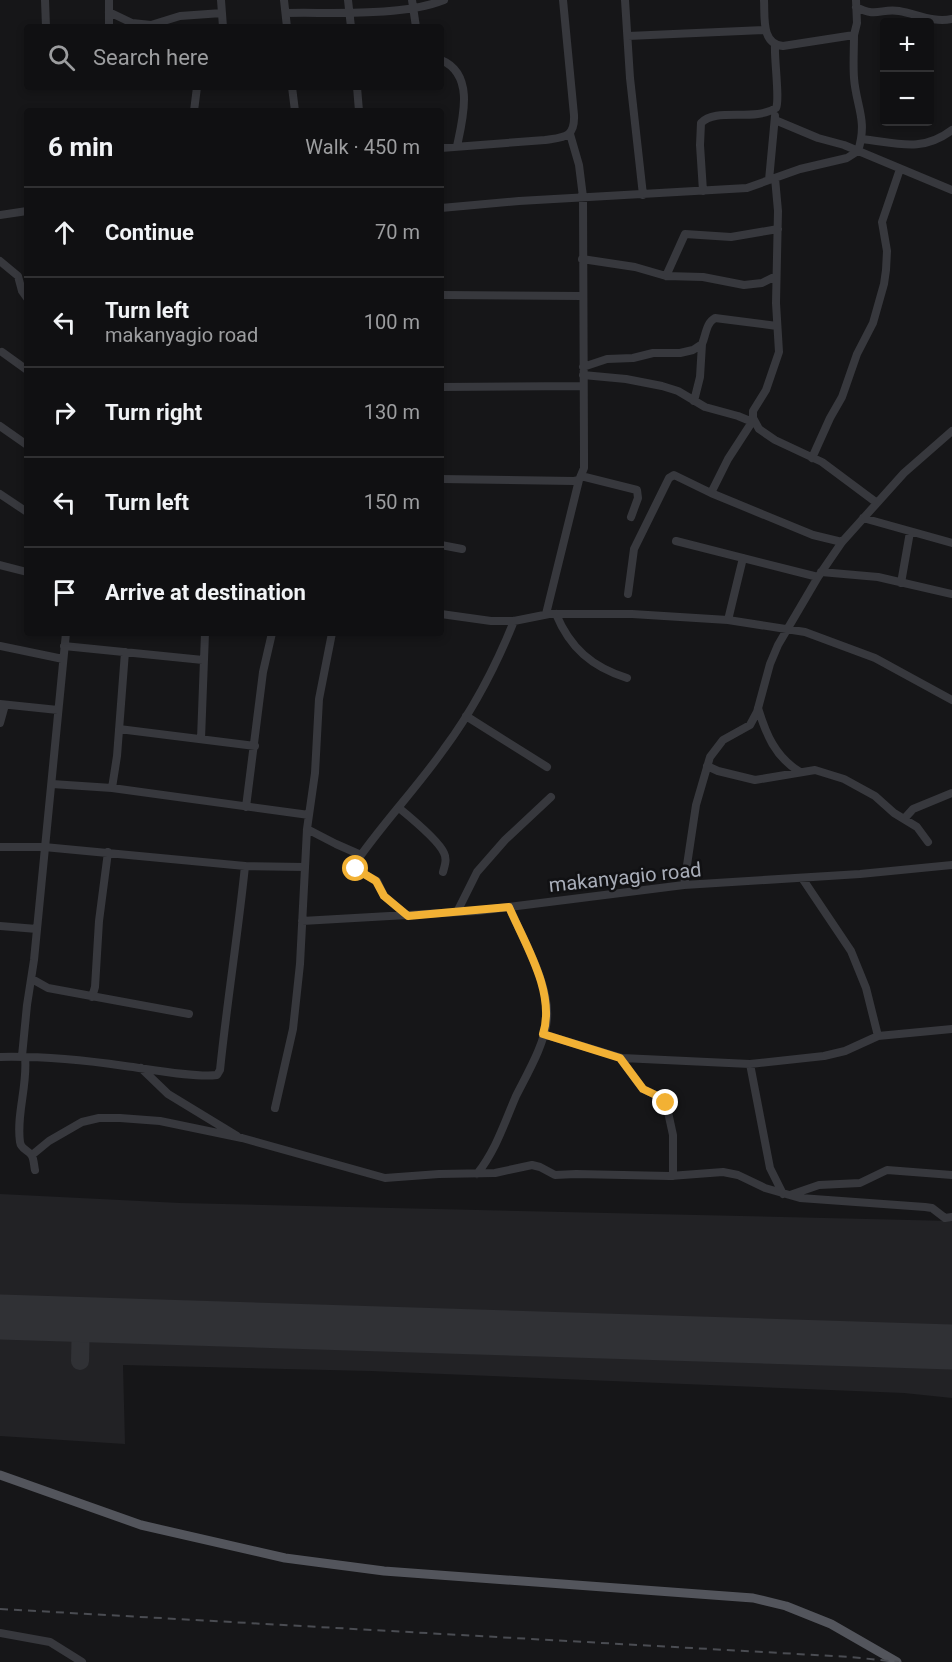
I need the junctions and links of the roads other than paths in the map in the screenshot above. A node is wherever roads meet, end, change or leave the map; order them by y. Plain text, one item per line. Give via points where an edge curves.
1 (45, 0) edge
2 (109, 0) edge
3 (221, 0) edge
4 (284, 0) edge
5 (348, 0) edge
6 (444, 0) edge
7 (562, 0) edge
8 (625, 0) edge
9 (764, 0) edge
10 (856, 3) edge
11 (412, 4) edge
12 (109, 12) junction
13 (349, 12) junction
14 (222, 13) junction
15 (286, 13) junction
16 (952, 19) edge
17 (46, 24) edge
18 (109, 24) edge
19 (142, 24) edge
20 (154, 24) edge
21 (224, 24) edge
22 (287, 24) edge
23 (351, 24) edge
24 (415, 24) edge
25 (766, 30) junction
26 (854, 35) junction
27 (628, 36) junction
28 (775, 45) junction
29 (444, 62) edge
30 (197, 90) edge
31 (292, 90) edge
32 (357, 90) edge
33 (194, 108) edge
34 (295, 108) edge
35 (359, 108) edge
36 (776, 108) junction
37 (775, 120) junction
38 (952, 130) edge
39 (570, 134) junction
40 (862, 139) junction
41 (457, 146) junction
42 (444, 148) edge
43 (858, 151) junction
44 (900, 168) junction
45 (772, 179) junction
46 (952, 190) edge
47 (704, 191) junction
48 (643, 195) junction
49 (583, 197) junction
50 (444, 208) edge
51 (24, 211) edge
52 (0, 215) edge
53 (778, 230) junction
54 (582, 259) junction
55 (0, 261) edge
56 (666, 276) junction
57 (776, 276) junction
58 (24, 294) edge
59 (444, 295) edge
60 (582, 296) junction
61 (777, 326) junction
62 (702, 344) junction
63 (2, 352) dead end
64 (24, 368) edge
65 (583, 371) junction
66 (583, 386) junction
67 (444, 387) edge
68 (694, 401) junction
69 (754, 423) junction
70 (0, 426) edge
71 (951, 434) edge
72 (24, 443) edge
73 (813, 458) junction
74 (580, 478) junction
75 (444, 479) edge
76 (711, 493) junction
77 (0, 494) edge
78 (877, 503) junction
79 (24, 510) edge
80 (631, 517) dead end
81 (863, 518) junction
82 (910, 532) junction
83 (676, 542) dead end
84 (842, 543) junction
85 (952, 543) edge
86 (444, 546) edge
87 (462, 549) dead end
88 (743, 558) junction
89 (0, 565) edge
90 (24, 571) edge
91 (820, 575) junction
92 (901, 583) junction
93 (628, 594) dead end
94 (952, 594) edge
95 (444, 614) edge
96 (546, 614) junction
97 (556, 614) junction
98 (728, 620) junction
99 (514, 621) junction
100 (788, 629) junction
101 (66, 636) edge
102 (205, 636) edge
103 (271, 636) edge
104 (331, 636) edge
105 (0, 646) edge
106 (64, 646) junction
107 (125, 652) junction
108 (63, 658) junction
109 (203, 660) junction
110 (627, 678) dead end
111 (952, 700) edge
112 (2, 704) edge
113 (758, 708) junction
114 (58, 710) junction
115 (466, 716) junction
116 (0, 723) edge
117 (119, 729) junction
118 (201, 740) junction
119 (255, 746) junction
120 (707, 766) junction
121 (547, 767) dead end
122 (800, 772) junction
123 (52, 784) junction
124 (112, 788) junction
125 (952, 793) edge
126 (550, 797) dead end
127 (246, 807) junction
128 (399, 808) junction
129 (309, 815) junction
130 (904, 819) junction
131 (308, 829) junction
132 (928, 843) dead end
133 (1, 846) edge
134 (44, 847) junction
135 (108, 852) junction
136 (361, 855) junction
137 (952, 865) edge
138 (245, 866) junction
139 (304, 867) junction
140 (443, 872) dead end
141 (802, 878) junction
142 (684, 885) junction
143 (509, 907) junction
144 (457, 912) junction
145 (408, 916) junction
146 (302, 921) junction
147 (0, 926) edge
148 (37, 929) junction
149 (32, 980) junction
150 (92, 997) junction
151 (189, 1014) dead end
152 (952, 1029) edge
153 (543, 1034) junction
154 (878, 1036) junction
155 (0, 1057) edge
156 (24, 1057) junction
157 (620, 1058) junction
158 (750, 1064) junction
159 (141, 1068) junction
160 (275, 1108) dead end
161 (242, 1138) junction
162 (32, 1155) junction
163 (35, 1170) dead end
164 (477, 1174) junction
165 (952, 1175) edge
166 (673, 1176) junction
167 (786, 1195) junction
168 (952, 1217) edge
169 (0, 1474) edge
170 (0, 1633) edge
171 (82, 1662) edge
172 (897, 1662) edge

1 - 17 street
2 - 12 street
3 - 14 street
4 - 15 street
5 - 13 street
6 - 11 street
7 - 39 street via 574,115
8 - 27 street
9 - 25 street
10 - 16 street via 872,13 894,11 935,21
10 - 26 street
11 - 13 street
11 - 24 street
12 - 18 street
12 - 19 street
13 - 15 street
13 - 23 street
14 - 20 street via 180,16
14 - 21 street
15 - 22 street
25 - 27 street
25 - 28 street
26 - 28 street
26 - 40 street via 854,80
27 - 48 street
28 - 36 street
29 - 41 street via 456,70 462,87 463,111
30 - 33 street
31 - 34 street
32 - 35 street
36 - 37 street
36 - 47 street via 755,116 710,117 701,123
37 - 43 street
37 - 45 street
38 - 40 street via 917,146
39 - 41 street via 545,140
39 - 49 street
40 - 43 street
41 - 42 street
43 - 44 street
43 - 45 street
44 - 46 street
44 - 73 street via 882,222 886,270 873,323
45 - 47 street via 747,188
45 - 53 street
47 - 48 street
48 - 49 street
49 - 50 street
49 - 54 street
51 - 52 street
53 - 56 street via 731,237 685,234
53 - 57 street
54 - 56 street
54 - 60 street
55 - 58 street via 18,276
56 - 57 street via 703,277 744,285
57 - 61 street
59 - 60 street
60 - 65 street
61 - 62 street via 712,318
61 - 69 street via 779,352 766,390 753,411
62 - 65 street via 681,353 607,358
62 - 68 street
63 - 64 street
65 - 66 street
65 - 68 street via 662,386
66 - 67 street
66 - 74 street via 584,468
68 - 69 street
69 - 73 street via 774,440
69 - 76 street via 728,459
70 - 72 street
71 - 78 street via 904,473
73 - 78 street
74 - 75 street via 563,482
74 - 80 street via 637,490
74 - 96 street
76 - 84 street
76 - 93 street via 677,475 669,478 634,549
77 - 79 street
78 - 81 street
81 - 82 street
81 - 84 street
82 - 85 street
82 - 92 street
83 - 88 street
84 - 91 street
86 - 87 street
88 - 91 street
88 - 98 street
89 - 90 street
91 - 92 street via 861,575
91 - 100 street
92 - 94 street
95 - 99 street
96 - 97 street
96 - 99 street
97 - 98 street
97 - 110 street via 563,632 579,652 613,674
98 - 100 street
99 - 115 street
100 - 111 street via 875,658
100 - 113 street via 770,664
101 - 106 street
102 - 109 street
103 - 119 street
104 - 129 street via 319,699
105 - 108 street
106 - 107 street
106 - 108 street
107 - 109 street
107 - 117 street
108 - 114 street
109 - 118 street
112 - 114 street
112 - 116 street
113 - 120 street via 750,725 723,740
113 - 122 street via 765,732 781,758
114 - 123 street
115 - 121 street
115 - 128 street
117 - 118 street
117 - 124 street
118 - 119 street
119 - 127 street
120 - 122 street via 755,780
120 - 142 street via 696,805
122 - 130 street via 815,770 843,779 875,796
123 - 124 street
123 - 134 street
124 - 127 street
125 - 130 street via 913,809
126 - 144 street via 477,872
127 - 129 street
128 - 136 street
128 - 140 street via 442,849 446,861
129 - 131 street
130 - 132 street via 917,827
131 - 136 street
131 - 139 street
133 - 134 street
134 - 135 street
134 - 148 street
135 - 138 street
135 - 150 street
136 - 145 street via 355,869 376,881 384,896
137 - 141 street, makanyagio road
138 - 139 street
138 - 159 street via 220,1070 211,1076
139 - 146 street
141 - 142 street, makanyagio road
141 - 154 street via 851,951 866,988
142 - 143 street, makanyagio road
143 - 144 street, makanyagio road
143 - 153 street via 542,981 547,1011
144 - 145 street, makanyagio road
145 - 146 street, makanyagio road
146 - 160 street via 293,1029
147 - 148 street
148 - 149 street
149 - 150 street via 45,988
149 - 156 street
150 - 151 street
152 - 154 street
153 - 157 street
153 - 164 street via 500,1137
154 - 158 street via 834,1054
155 - 156 street
156 - 159 street
156 - 162 street via 20,1143
157 - 158 street
157 - 166 street via 643,1089 666,1103 673,1135
158 - 167 street via 770,1168
159 - 161 street via 168,1094
161 - 162 street via 160,1121 99,1118 67,1129
161 - 164 street via 386,1178
162 - 163 street
164 - 166 street via 532,1165 555,1175
165 - 167 street via 887,1170 860,1183 819,1185
166 - 167 street via 723,1172
167 - 168 street via 925,1207 945,1218
169 - 172 main road via 141,1525 285,1558 384,1571 753,1599 786,1606 831,1624
170 - 171 street via 50,1642

